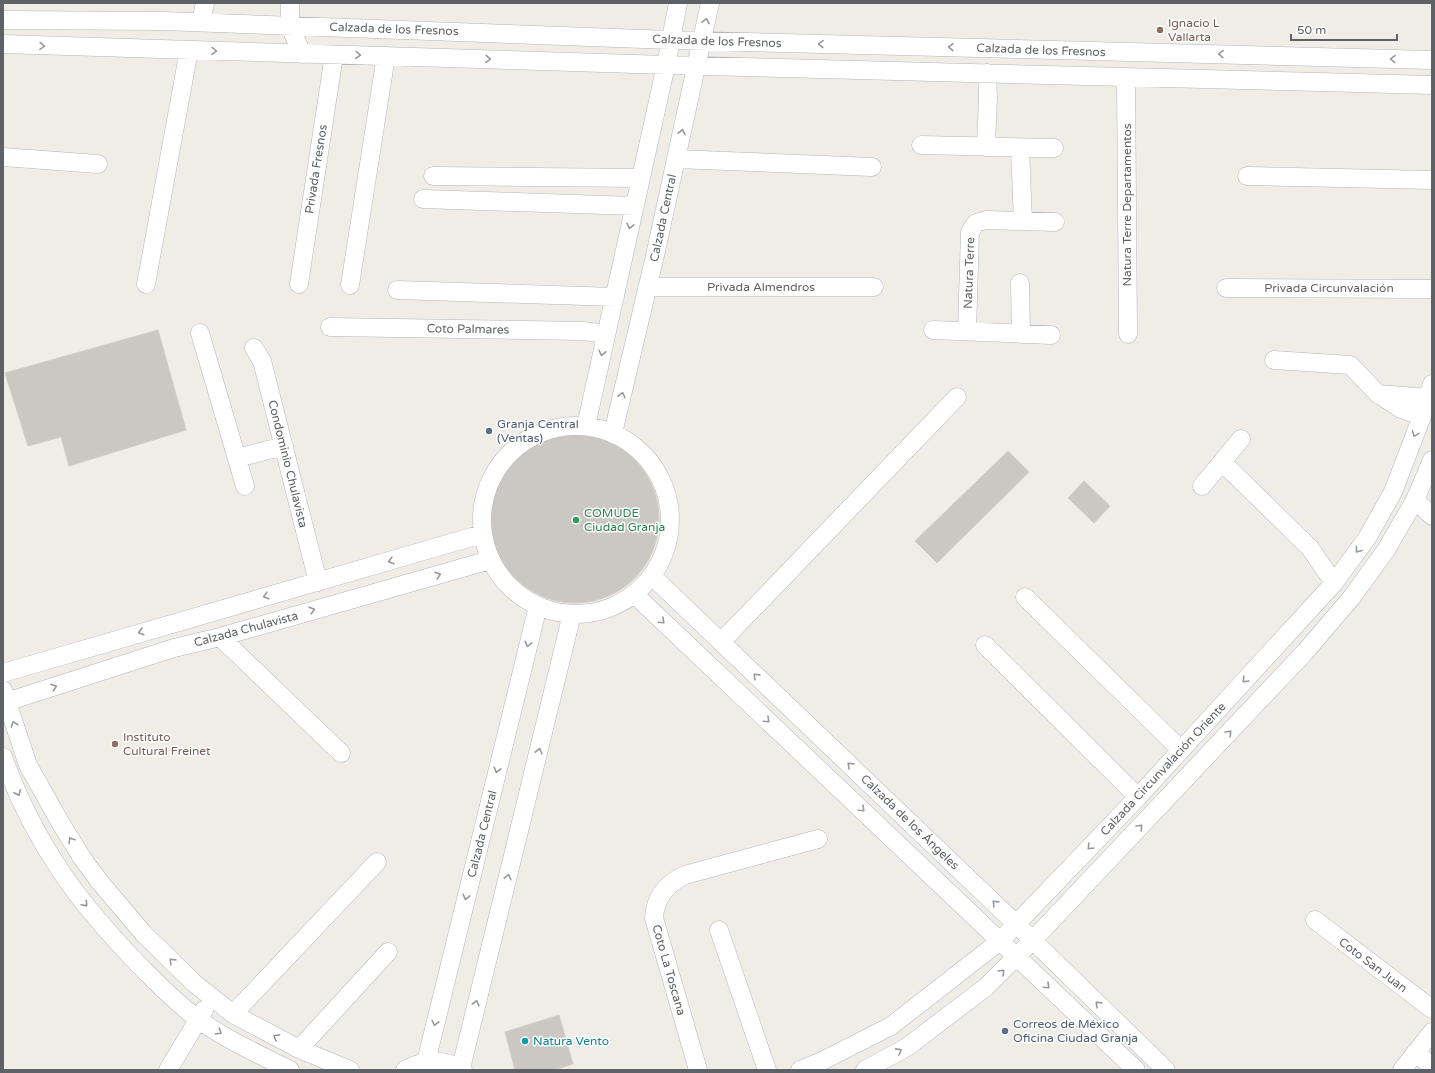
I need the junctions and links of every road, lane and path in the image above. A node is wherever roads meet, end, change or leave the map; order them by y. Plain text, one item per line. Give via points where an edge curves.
1 (205, 3) edge
2 (290, 3) edge
3 (678, 3) edge
4 (710, 3) edge
5 (3, 20) edge
6 (200, 22) junction
7 (290, 26) junction
8 (671, 40) junction
9 (702, 40) junction
10 (3, 44) edge
11 (189, 50) junction
12 (1094, 51) junction
13 (302, 54) junction
14 (334, 55) junction
15 (1246, 55) junction
16 (386, 56) junction
17 (1432, 60) edge
18 (666, 65) junction
19 (697, 66) junction
20 (987, 73) junction
21 (1093, 76) junction
22 (1126, 77) junction
23 (1244, 80) junction
24 (1432, 85) edge
25 (921, 145) dead end
26 (986, 147) junction
27 (1020, 148) junction
28 (1054, 148) dead end
29 (3, 157) edge
30 (676, 159) junction
31 (98, 164) dead end
32 (872, 167) dead end
33 (433, 176) dead end
34 (1247, 176) dead end
35 (641, 178) junction
36 (1432, 180) edge
37 (423, 199) dead end
38 (635, 206) junction
39 (1023, 220) junction
40 (1055, 222) dead end
41 (1020, 283) dead end
42 (146, 284) dead end
43 (299, 284) dead end
44 (350, 285) dead end
45 (647, 287) junction
46 (874, 287) dead end
47 (1226, 288) dead end
48 (1432, 289) edge
49 (397, 290) dead end
50 (615, 297) junction
51 (330, 327) dead end
52 (933, 330) dead end
53 (967, 331) junction
54 (200, 333) dead end
55 (606, 334) junction
56 (1021, 334) junction
57 (1128, 334) dead end
58 (1051, 335) dead end
59 (254, 348) dead end
60 (1274, 360) dead end
61 (1430, 391) edge
62 (1378, 394) junction
63 (956, 398) dead end
64 (1422, 416) junction
65 (586, 426) junction
66 (613, 433) junction
67 (1241, 439) dead end
68 (284, 446) junction
69 (237, 458) junction
70 (1432, 460) edge
71 (1222, 462) junction
72 (245, 486) dead end
73 (1202, 486) dead end
74 (1415, 500) junction
75 (1432, 516) edge
76 (482, 534) junction
77 (490, 560) junction
78 (652, 576) junction
79 (1339, 576) junction
80 (318, 582) junction
81 (634, 594) junction
82 (1025, 597) dead end
83 (538, 606) junction
84 (572, 614) junction
85 (167, 624) junction
86 (220, 637) junction
87 (721, 642) junction
88 (985, 645) dead end
89 (174, 648) junction
90 (1263, 660) junction
91 (3, 672) edge
92 (1281, 678) junction
93 (4, 698) edge
94 (1181, 750) junction
95 (341, 753) dead end
96 (3, 757) edge
97 (1138, 797) junction
98 (818, 839) dead end
99 (82, 858) junction
100 (377, 862) dead end
101 (62, 874) junction
102 (1315, 920) dead end
103 (1016, 924) junction
104 (719, 930) dead end
105 (1033, 940) junction
106 (1000, 941) junction
107 (388, 952) dead end
108 (1016, 957) junction
109 (212, 998) junction
110 (1432, 1009) edge
111 (233, 1014) junction
112 (198, 1020) junction
113 (1432, 1032) edge
114 (299, 1049) junction
115 (1415, 1053) junction
116 (426, 1062) junction
117 (1432, 1066) edge
118 (462, 1069) edge
119 (168, 1070) edge
120 (290, 1070) edge
121 (350, 1070) edge
122 (405, 1070) edge
123 (698, 1070) edge
124 (767, 1070) edge
125 (800, 1070) edge
126 (865, 1070) edge
127 (1136, 1070) edge
128 (1166, 1070) edge
129 (1402, 1070) edge
130 (1429, 1070) edge

1 - 6 street
2 - 7 street
3 - 8 street
9 -> 4 street, Calzada Central
5 - 6 street, Calzada de los Fresnos
6 - 7 street, Calzada de los Fresnos
7 - 8 street, Calzada de los Fresnos
7 - 13 street
8 - 9 street, Calzada de los Fresnos
8 - 18 street
12 -> 9 street, Calzada de los Fresnos
9 - 19 street, Calzada Central
10 -> 11 street, Calzada de los Fresnos
11 -> 13 street, Calzada de los Fresnos
11 - 42 street
15 -> 12 street, Calzada de los Fresnos
12 - 21 street
13 - 14 street, Calzada de los Fresnos
14 -> 16 street, Calzada de los Fresnos
14 - 43 street, Privada Fresnos
17 -> 15 street, Calzada de los Fresnos
15 - 23 street
16 -> 18 street, Calzada de los Fresnos
16 - 44 street
18 - 19 street, Calzada de los Fresnos
18 - 35 street
19 - 20 street, Calzada de los Fresnos
30 -> 19 street, Calzada Central
20 - 21 street, Calzada de los Fresnos
20 - 26 street
21 - 22 street, Calzada de los Fresnos
22 - 23 street, Calzada de los Fresnos
22 - 57 street, Natura Terre Departamentos
23 - 24 street, Calzada de los Fresnos
25 - 26 street
26 - 27 street
27 - 28 street
27 - 39 street
29 - 31 street
30 - 32 street
30 - 45 street, Calzada Central
33 - 35 street
34 - 36 street
35 - 38 street
37 - 38 street
38 -> 50 street
39 - 40 street, Natura Terre
39 - 53 street, Natura Terre via 986,220 976,223 970,232
41 - 56 street
45 - 46 street, Privada Almendros
66 -> 45 street, Calzada Central
47 - 48 street, Privada Circunvalación
49 - 50 street
50 - 55 street
51 - 55 street, Coto Palmares via 583,331
52 - 53 street
53 - 56 street
54 - 69 street
55 -> 65 street
56 - 58 street
59 - 68 street, Condominio Chulavista via 262,361
60 - 62 street via 1350,365
61 - 62 street
61 - 64 street, Calzada Circunvalación Oriente
62 - 64 street via 1400,409
63 - 87 street
64 -> 79 street, Calzada Circunvalación Oriente via 1393,492 1367,538
65 - 66 street
65 - 76 street via 548,430 515,448 491,478 485,496
66 - 78 street via 634,445 651,462 667,495 670,531 664,555
67 - 71 street
68 - 69 street
68 - 80 street, Condominio Chulavista
69 - 72 street
70 - 74 street, Calzada Circunvalación Oriente
71 - 73 street
71 - 79 street
74 - 75 street
74 - 92 street, Calzada Circunvalación Oriente via 1386,550 1352,597
76 - 77 street
76 -> 80 street, Calzada Chulavista
77 - 83 street via 510,588
86 -> 77 street, Calzada Chulavista
78 - 81 street
78 - 87 street, Calzada de los Ángeles
79 - 90 street, Calzada Circunvalación Oriente
80 -> 85 street, Calzada Chulavista
81 - 84 street via 605,610
81 -> 106 street, Calzada de los Ángeles
82 - 94 street
83 - 84 street
83 -> 116 street, Calzada Central
118 -> 84 street
85 - 89 street
85 -> 91 street, Calzada Chulavista
86 - 89 street, Calzada Chulavista
86 - 95 street
103 -> 87 street, Calzada de los Ángeles
88 - 97 street
93 -> 89 street, Calzada Chulavista
90 - 92 street
90 -> 94 street, Calzada Circunvalación Oriente
105 -> 92 street, Calzada Circunvalación Oriente
99 -> 93 street via 28,765
94 - 97 street, Calzada Circunvalación Oriente
96 -> 101 street via 38,836
97 -> 103 street, Calzada Circunvalación Oriente
98 - 123 street, Coto La Toscana via 685,875 671,883 658,898 654,918
99 - 101 street
109 -> 99 street via 143,933
100 - 111 street
101 -> 112 street via 124,950 176,1002
102 - 110 street, Coto San Juan
103 - 105 street, Calzada de los Ángeles
103 - 106 street, Calzada Circunvalación Oriente
104 - 124 street
105 - 108 street, Calzada Circunvalación Oriente
128 -> 105 street, Calzada de los Ángeles
106 - 108 street, Calzada de los Ángeles
106 - 125 street, Calzada Circunvalación Oriente via 891,1026
107 - 114 street
126 -> 108 street, Calzada Circunvalación Oriente via 907,1047 986,987
108 -> 127 street, Calzada de los Ángeles
109 - 111 street
109 - 112 street
114 -> 111 street
112 - 119 street
112 -> 120 street via 235,1043
113 - 115 street
114 - 121 street
115 - 117 street
115 - 129 street
116 - 118 street via 444,1062
116 - 122 street
117 - 130 street

